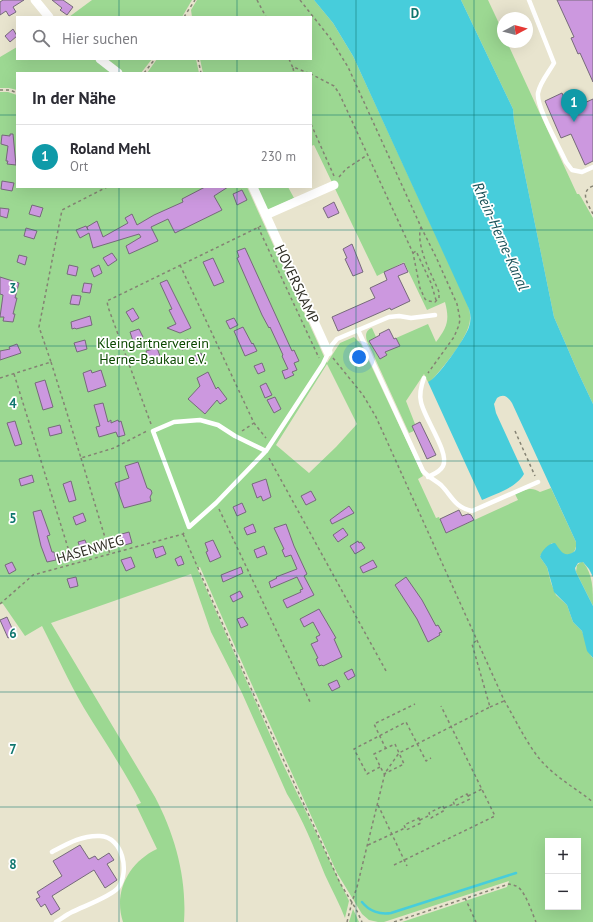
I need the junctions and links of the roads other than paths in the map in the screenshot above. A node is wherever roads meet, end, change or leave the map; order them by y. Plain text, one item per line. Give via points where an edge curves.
1 (35, 0) edge
2 (529, 0) edge
3 (48, 16) edge
4 (101, 60) edge
5 (117, 72) edge
6 (593, 167) edge
7 (334, 185) dead end
8 (253, 188) edge
9 (266, 215) junction
10 (435, 315) dead end
11 (358, 330) junction
12 (328, 352) junction
13 (424, 378) road end
14 (266, 451) junction
15 (428, 477) junction
16 (538, 482) road end
17 (52, 852) dead end
18 (56, 922) edge

1 - 3 street
2 - 6 lane via 554,63 538,94 539,106 572,170 582,172
4 - 5 street
7 - 9 street
8 - 9 street, HOVERSKAMP
9 - 12 street, HOVERSKAMP
10 - 11 lane via 411,318 389,316
11 - 12 lane via 337,339
11 - 15 lane
12 - 14 lane via 323,364
13 - 15 lane via 420,387 420,402 444,455 444,465 440,471
14 - 14 lane via 190,528 153,431 174,422 200,420 218,425
15 - 16 lane via 440,485 456,505 472,511
17 - 18 lane via 74,840 102,836 112,840 119,848 124,866 123,878 118,888 70,912

